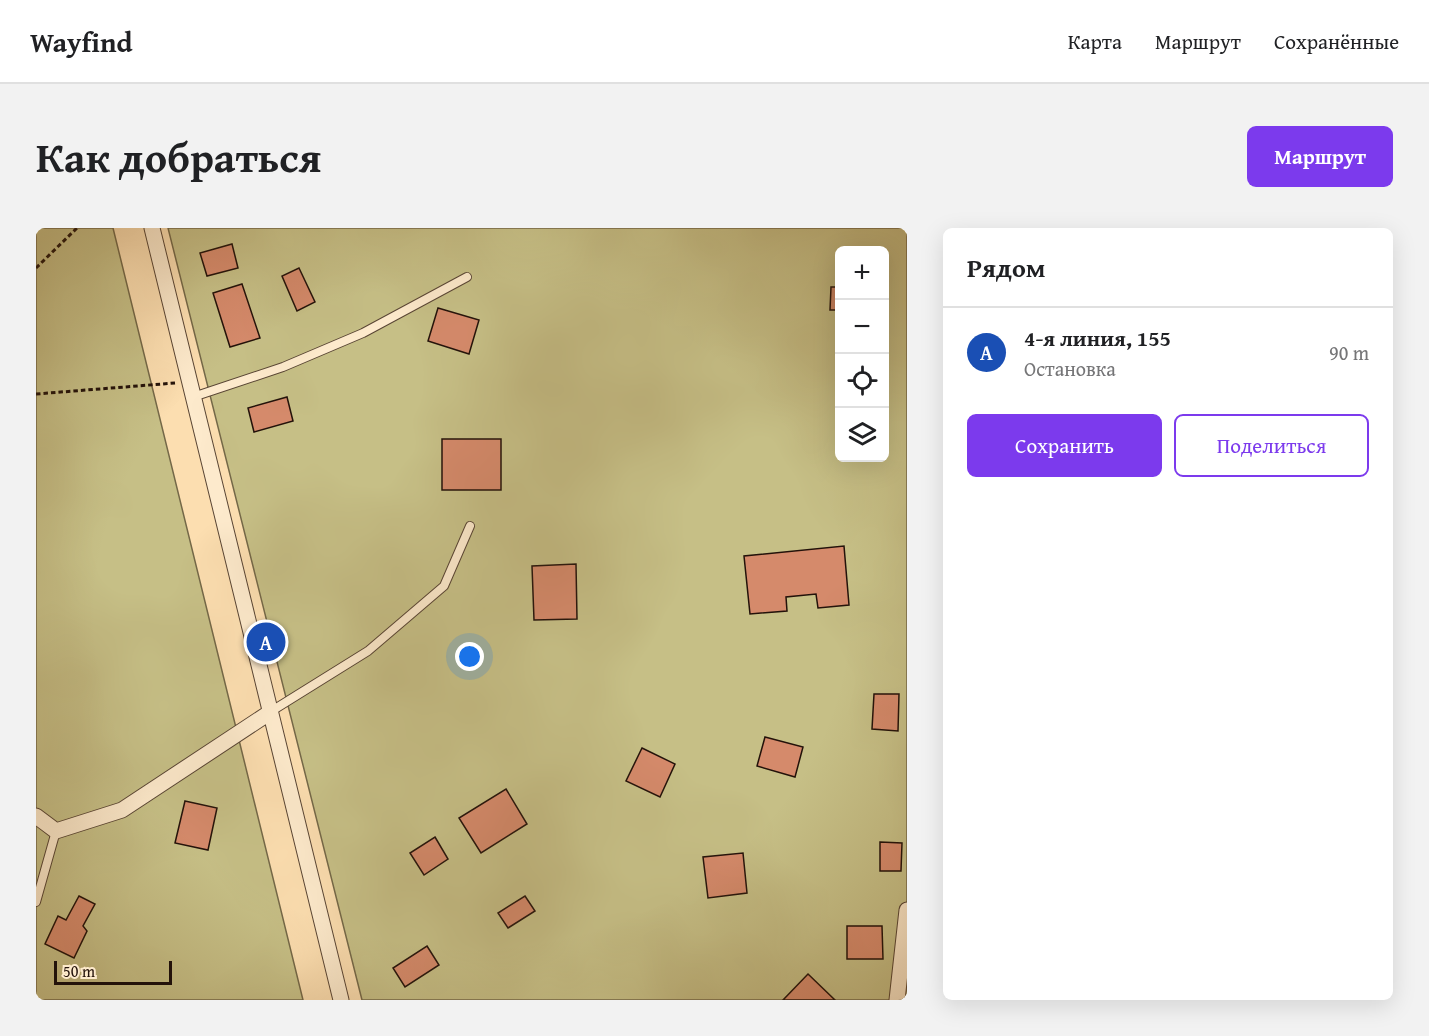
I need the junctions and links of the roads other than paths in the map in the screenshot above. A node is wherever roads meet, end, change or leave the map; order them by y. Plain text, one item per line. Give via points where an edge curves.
1 (152, 228) edge
2 (467, 277) dead end
3 (191, 389) junction
4 (470, 526) dead end
5 (269, 713) junction
6 (36, 816) edge
7 (56, 831) junction
8 (36, 902) edge
9 (907, 910) edge
10 (341, 1000) edge
11 (897, 1000) edge

1 - 3 street
2 - 3 lane via 363,333 283,367
3 - 5 street
4 - 5 lane via 444,586 368,651
5 - 7 street via 122,810
5 - 10 street
6 - 7 street
7 - 8 lane
9 - 11 street

